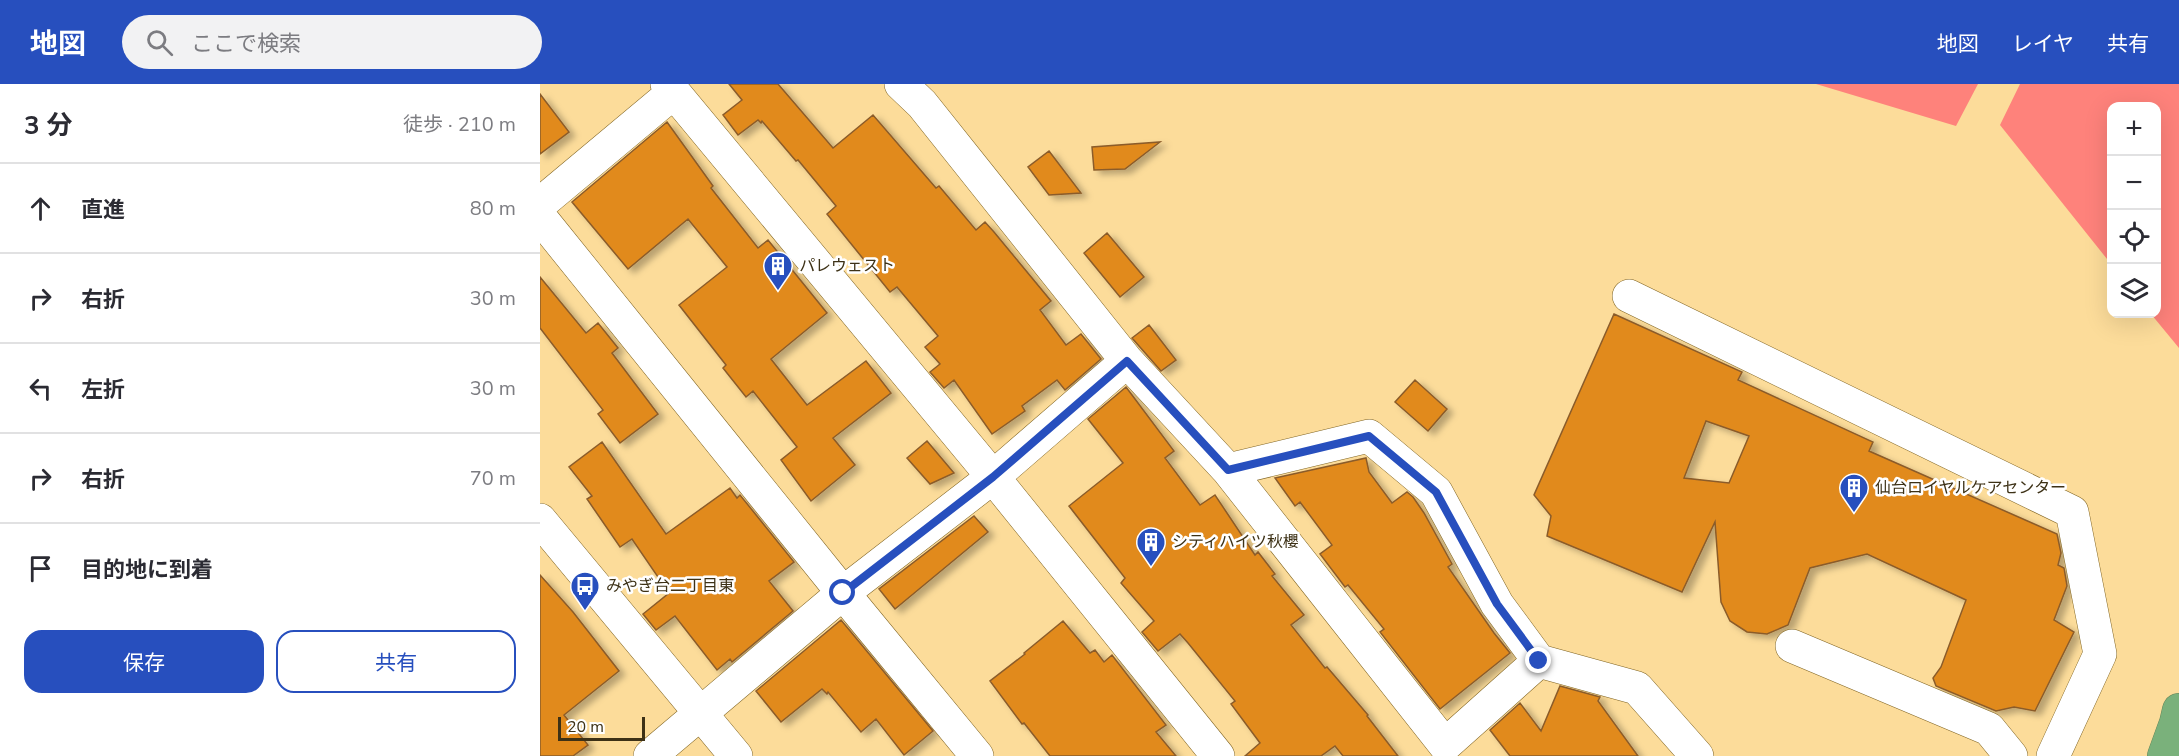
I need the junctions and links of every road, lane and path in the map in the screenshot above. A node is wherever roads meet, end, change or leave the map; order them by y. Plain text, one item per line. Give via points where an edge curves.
1 (901, 84) edge
2 (671, 88) edge
3 (540, 204) edge
4 (540, 217) edge
5 (1629, 296) dead end
6 (1127, 361) junction
7 (1228, 470) junction
8 (993, 477) junction
9 (540, 520) edge
10 (843, 593) junction
11 (1792, 646) dead end
12 (1539, 661) junction
13 (2179, 710) edge
14 (701, 714) junction
15 (1443, 752) edge
16 (650, 756) edge
17 (736, 756) edge
18 (978, 756) edge
19 (1218, 756) edge
20 (1697, 756) edge
21 (2012, 756) edge
22 (2053, 756) edge
23 (2164, 756) edge

1 - 6 street via 922,104
2 - 3 street
2 - 8 street
4 - 10 street
5 - 22 street via 2072,512 2100,654
6 - 7 street
6 - 8 street
7 - 12 street via 1369,436 1436,492 1497,604
7 - 15 street
8 - 10 street
8 - 19 street
9 - 14 street
10 - 14 street
10 - 18 street
11 - 21 street via 1989,729
12 - 15 street
12 - 20 street via 1637,688
13 - 23 highway
14 - 16 street
14 - 17 street

